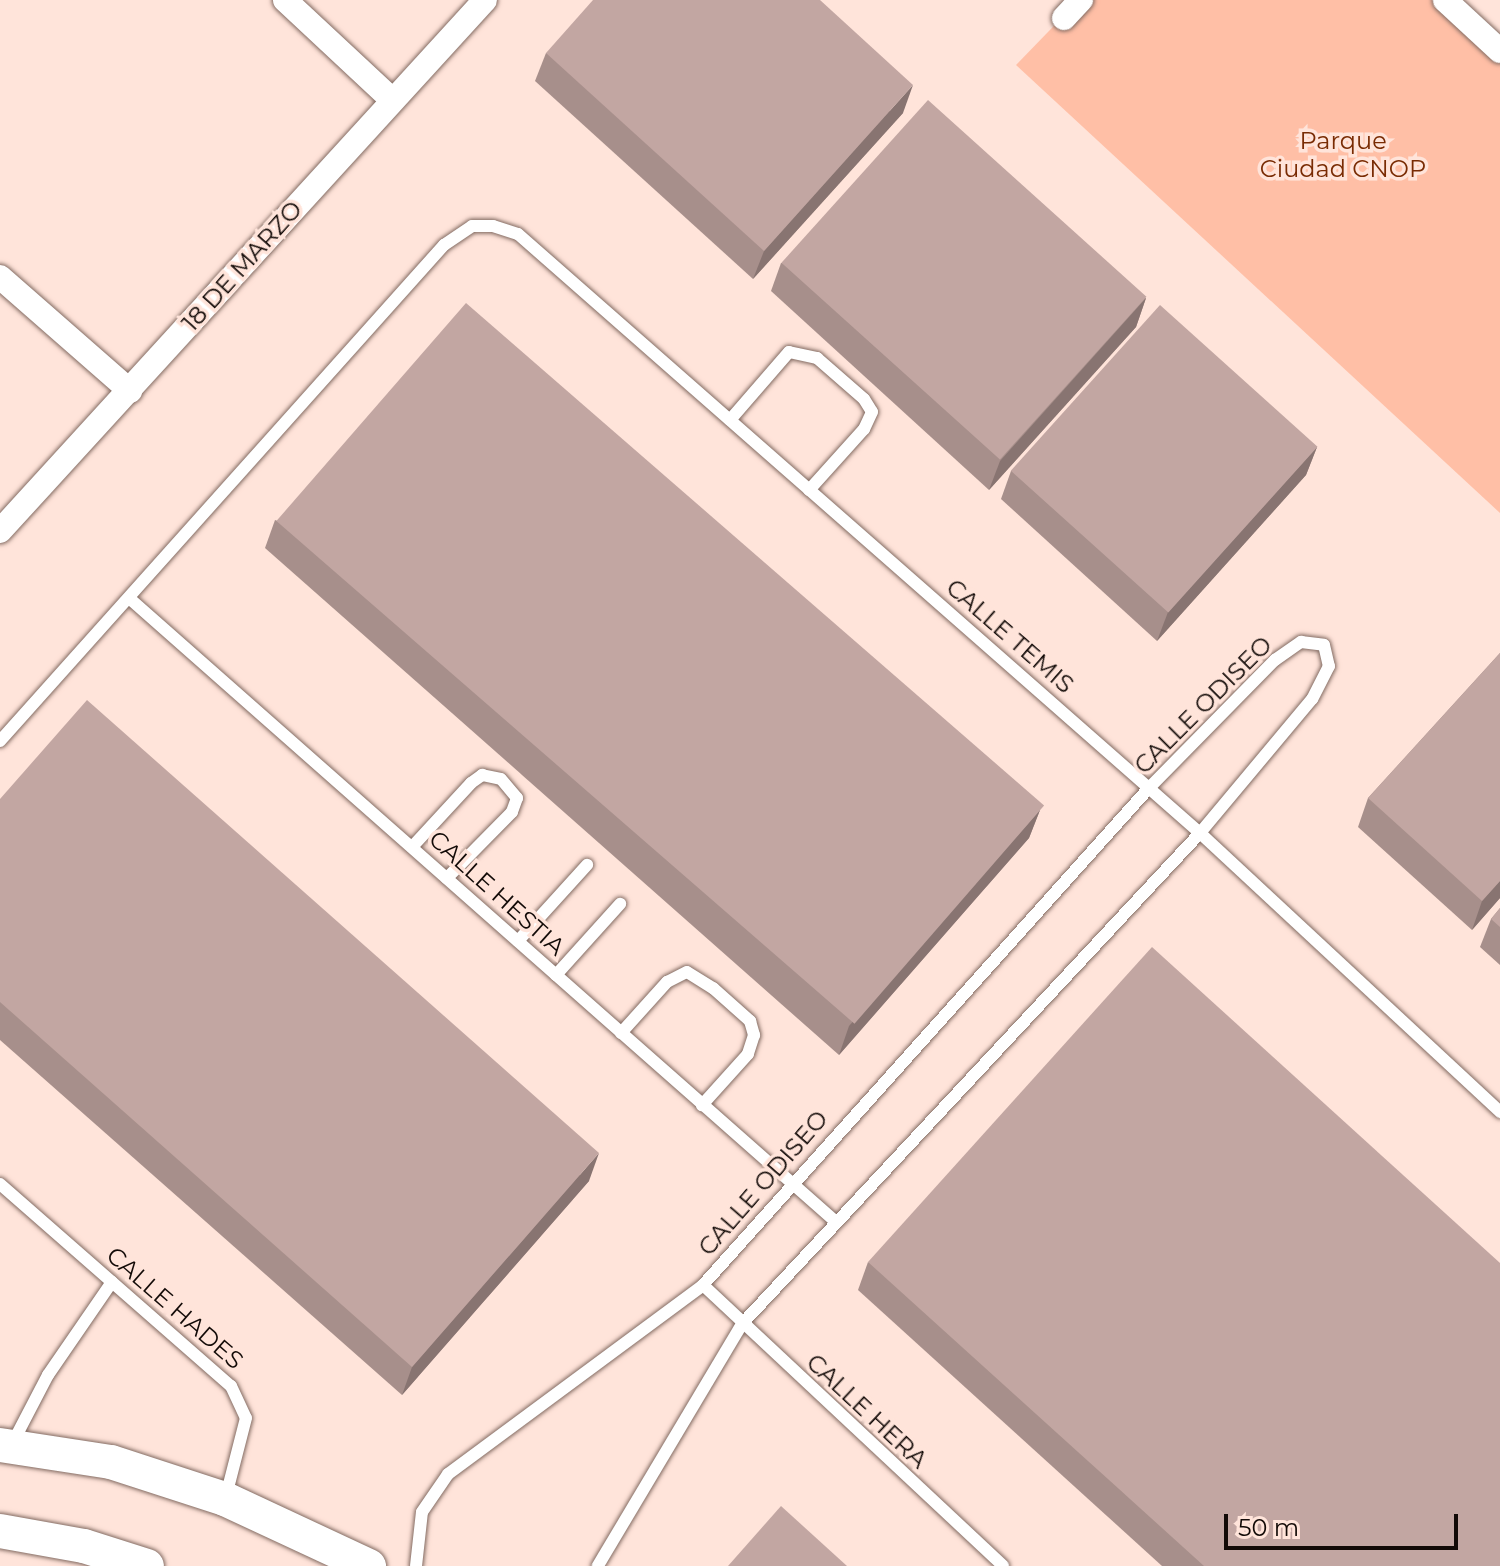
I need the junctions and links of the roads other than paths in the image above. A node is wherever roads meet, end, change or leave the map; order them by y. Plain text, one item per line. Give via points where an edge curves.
1 (285, 0) edge
2 (485, 0) edge
3 (1445, 0) edge
4 (1500, 51) edge
5 (391, 99) junction
6 (0, 277) edge
7 (130, 391) junction
8 (730, 420) junction
9 (809, 490) junction
10 (0, 531) edge
11 (129, 598) junction
12 (0, 741) edge
13 (1149, 788) junction
14 (1200, 833) junction
15 (412, 847) junction
16 (587, 865) dead end
17 (447, 878) junction
18 (620, 904) dead end
19 (518, 941) junction
20 (556, 975) junction
21 (621, 1033) junction
22 (702, 1105) junction
23 (1500, 1112) edge
24 (791, 1183) junction
25 (0, 1184) edge
26 (836, 1222) junction
27 (112, 1282) junction
28 (703, 1285) junction
29 (742, 1324) junction
30 (5, 1446) edge
31 (225, 1499) junction
32 (0, 1531) edge
33 (147, 1566) edge
34 (369, 1566) edge
35 (416, 1566) edge
36 (598, 1566) edge
37 (1003, 1566) edge

1 - 5 street
2 - 5 street, 18 DE MARZO
3 - 4 street
5 - 7 street, 18 DE MARZO
6 - 7 street
7 - 10 street, 18 DE MARZO
8 - 9 lane, CALLE TEMIS
8 - 9 lane via 789,352 817,358 864,399 872,412 864,429
8 - 11 lane, CALLE TEMIS via 518,234 472,226 444,245
9 - 13 lane, CALLE TEMIS
11 - 12 lane
11 - 15 lane, CALLE HESTIA
13 - 14 lane, CALLE TEMIS
13 - 14 lane, CALLE ODISEO via 1275,660 1301,642 1324,645 1329,666 1312,699
13 - 24 lane, CALLE ODISEO
14 - 23 lane, CALLE TEMIS
14 - 26 lane, CALLE ODISEO
15 - 17 lane, CALLE HESTIA
15 - 17 lane via 471,783 482,775 501,779 517,798 512,812
16 - 19 lane
17 - 19 lane, CALLE HESTIA
18 - 20 lane
19 - 20 lane, CALLE HESTIA
20 - 21 lane, CALLE HESTIA
21 - 22 lane, CALLE HESTIA
21 - 22 lane via 667,982 687,972 713,988 750,1021 754,1035 748,1054
22 - 24 lane, CALLE HESTIA
24 - 26 lane, CALLE HESTIA
24 - 28 lane, CALLE ODISEO
25 - 27 lane, CALLE HADES
26 - 29 lane, CALLE ODISEO
27 - 30 lane
27 - 31 lane, CALLE HADES via 243,1402 243,1440
28 - 29 lane, CALLE HERA
28 - 35 lane, CALLE ODISEO via 448,1474 422,1512
29 - 36 lane, CALLE ODISEO
29 - 37 lane, CALLE HERA
30 - 31 street via 111,1462
31 - 34 street
32 - 33 street via 84,1546

